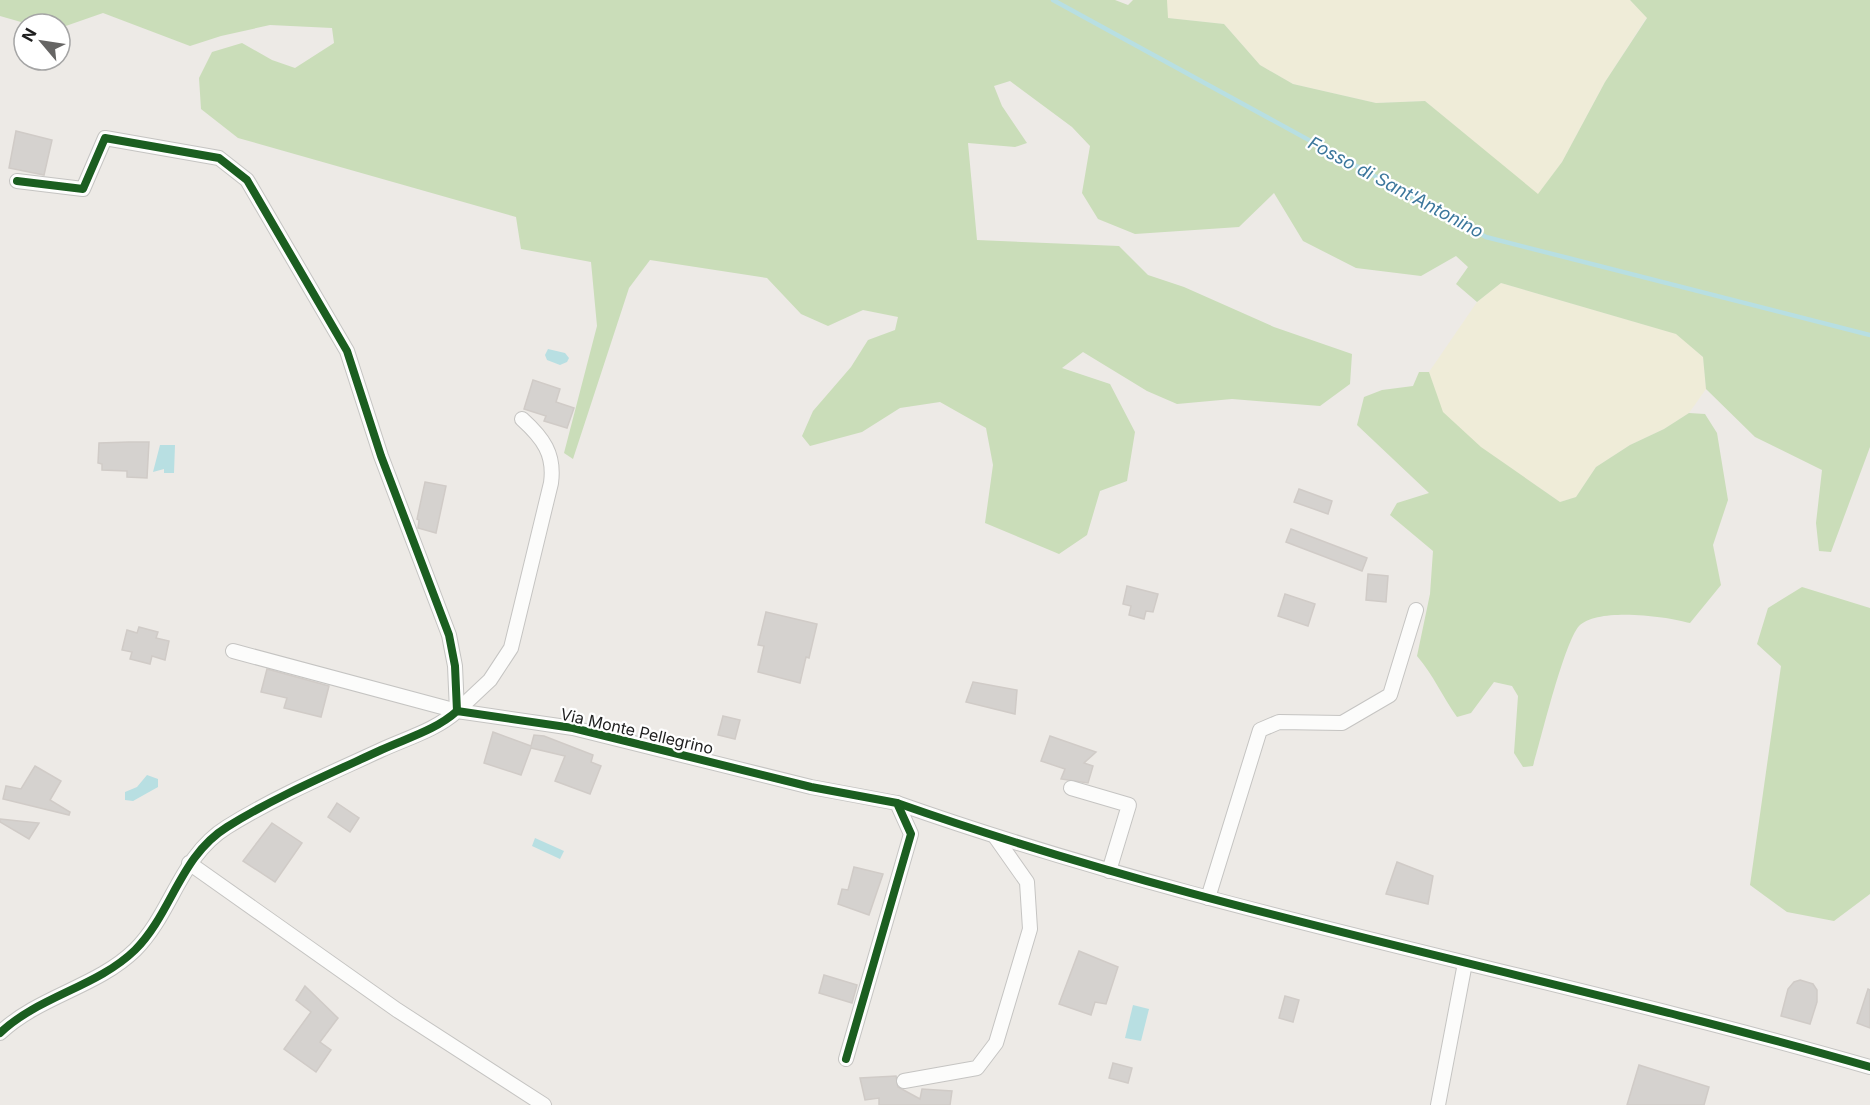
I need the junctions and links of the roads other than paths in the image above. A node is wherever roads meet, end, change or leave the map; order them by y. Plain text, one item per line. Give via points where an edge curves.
1 (17, 181) dead end
2 (522, 419) dead end
3 (1416, 610) dead end
4 (233, 651) dead end
5 (457, 711) junction
6 (1071, 788) dead end
7 (897, 803) junction
8 (996, 838) junction
9 (189, 863) junction
10 (1108, 871) junction
11 (1208, 898) junction
12 (1465, 963) junction
13 (0, 1033) edge
14 (846, 1059) dead end
15 (1870, 1067) edge
16 (904, 1080) dead end
17 (544, 1105) edge
18 (1438, 1105) edge

1 - 5 street via 84,189 105,138 219,158 247,180 347,351 381,456 449,635
2 - 5 street via 551,454 551,483 511,648 490,680
3 - 11 street via 1390,695 1342,723 1279,722 1260,730
4 - 5 street, Via Monte Pellegrino
5 - 7 street, Via Monte Pellegrino via 573,728
5 - 9 street via 436,726 343,767 229,826 204,845
6 - 10 street via 1129,805
7 - 8 street, Via Monte Pellegrino
7 - 14 street via 911,834
8 - 10 street, Via Monte Pellegrino
8 - 16 street via 1028,882 1030,928 996,1043 977,1068
9 - 13 street via 144,938 130,954 104,972 27,1011
9 - 17 street via 398,1010
10 - 11 street, Via Monte Pellegrino
11 - 12 street, Via Monte Pellegrino
12 - 15 street, Via Monte Pellegrino
12 - 18 street

